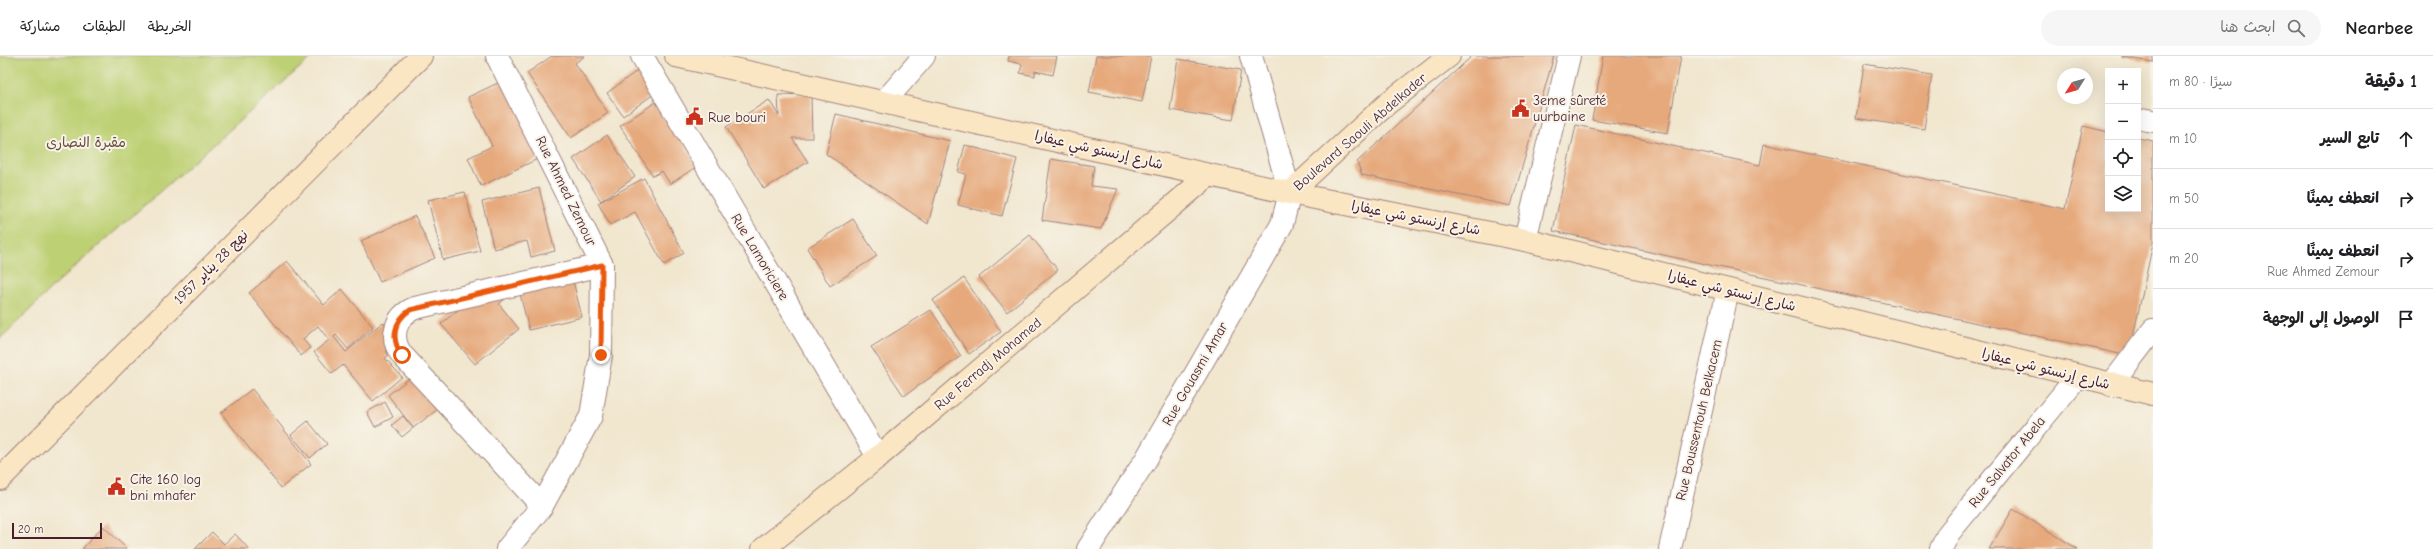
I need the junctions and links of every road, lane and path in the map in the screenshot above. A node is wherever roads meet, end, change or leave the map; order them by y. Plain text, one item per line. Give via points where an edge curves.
1 (421, 56) edge
2 (497, 56) edge
3 (642, 56) edge
4 (676, 56) edge
5 (924, 56) edge
6 (1251, 56) edge
7 (1449, 56) edge
8 (1568, 56) edge
9 (884, 102) junction
10 (1209, 175) junction
11 (1290, 193) junction
12 (1525, 240) junction
13 (602, 265) junction
14 (1728, 290) junction
15 (2153, 330) edge
16 (2077, 377) junction
17 (2112, 385) junction
18 (2153, 394) edge
19 (878, 457) junction
20 (0, 479) edge
21 (542, 506) junction
22 (507, 549) edge
23 (763, 549) edge
24 (1088, 549) edge
25 (1670, 549) edge
26 (1941, 549) edge

1 - 20 main road, نهج 28 يناير 1957
2 - 13 street, Rue Ahmed Zemour
3 - 19 street, Rue Lamoriciere
4 - 9 main road, شارع إرنستو شي عيفارا
5 - 9 street
6 - 11 street
7 - 11 main road, Boulevard Saouli Abdelkader via 1388,103
8 - 12 street
9 - 10 main road, شارع إرنستو شي عيفارا
10 - 11 main road, شارع إرنستو شي عيفارا
10 - 19 main road, Rue Ferradj Mohamed
11 - 12 main road, شارع إرنستو شي عيفارا
11 - 24 street, Rue Gouasmi Amar via 1282,224 1145,460
12 - 14 main road, شارع إرنستو شي عيفارا
13 - 21 street, Rue Ahmed Zemour via 601,355 591,416
13 - 21 street via 416,308 400,319 395,331 396,344 402,355
14 - 16 main road, شارع إرنستو شي عيفارا
14 - 25 street, Rue Boussentouh Belkacem
15 - 17 street
16 - 17 main road, شارع إرنستو شي عيفارا
16 - 26 street, Rue Salvator Abela via 1948,534
17 - 18 main road, شارع إرنستو شي عيفارا
19 - 23 main road, Rue Ferradj Mohamed
21 - 22 street, Rue Ahmed Zemour

